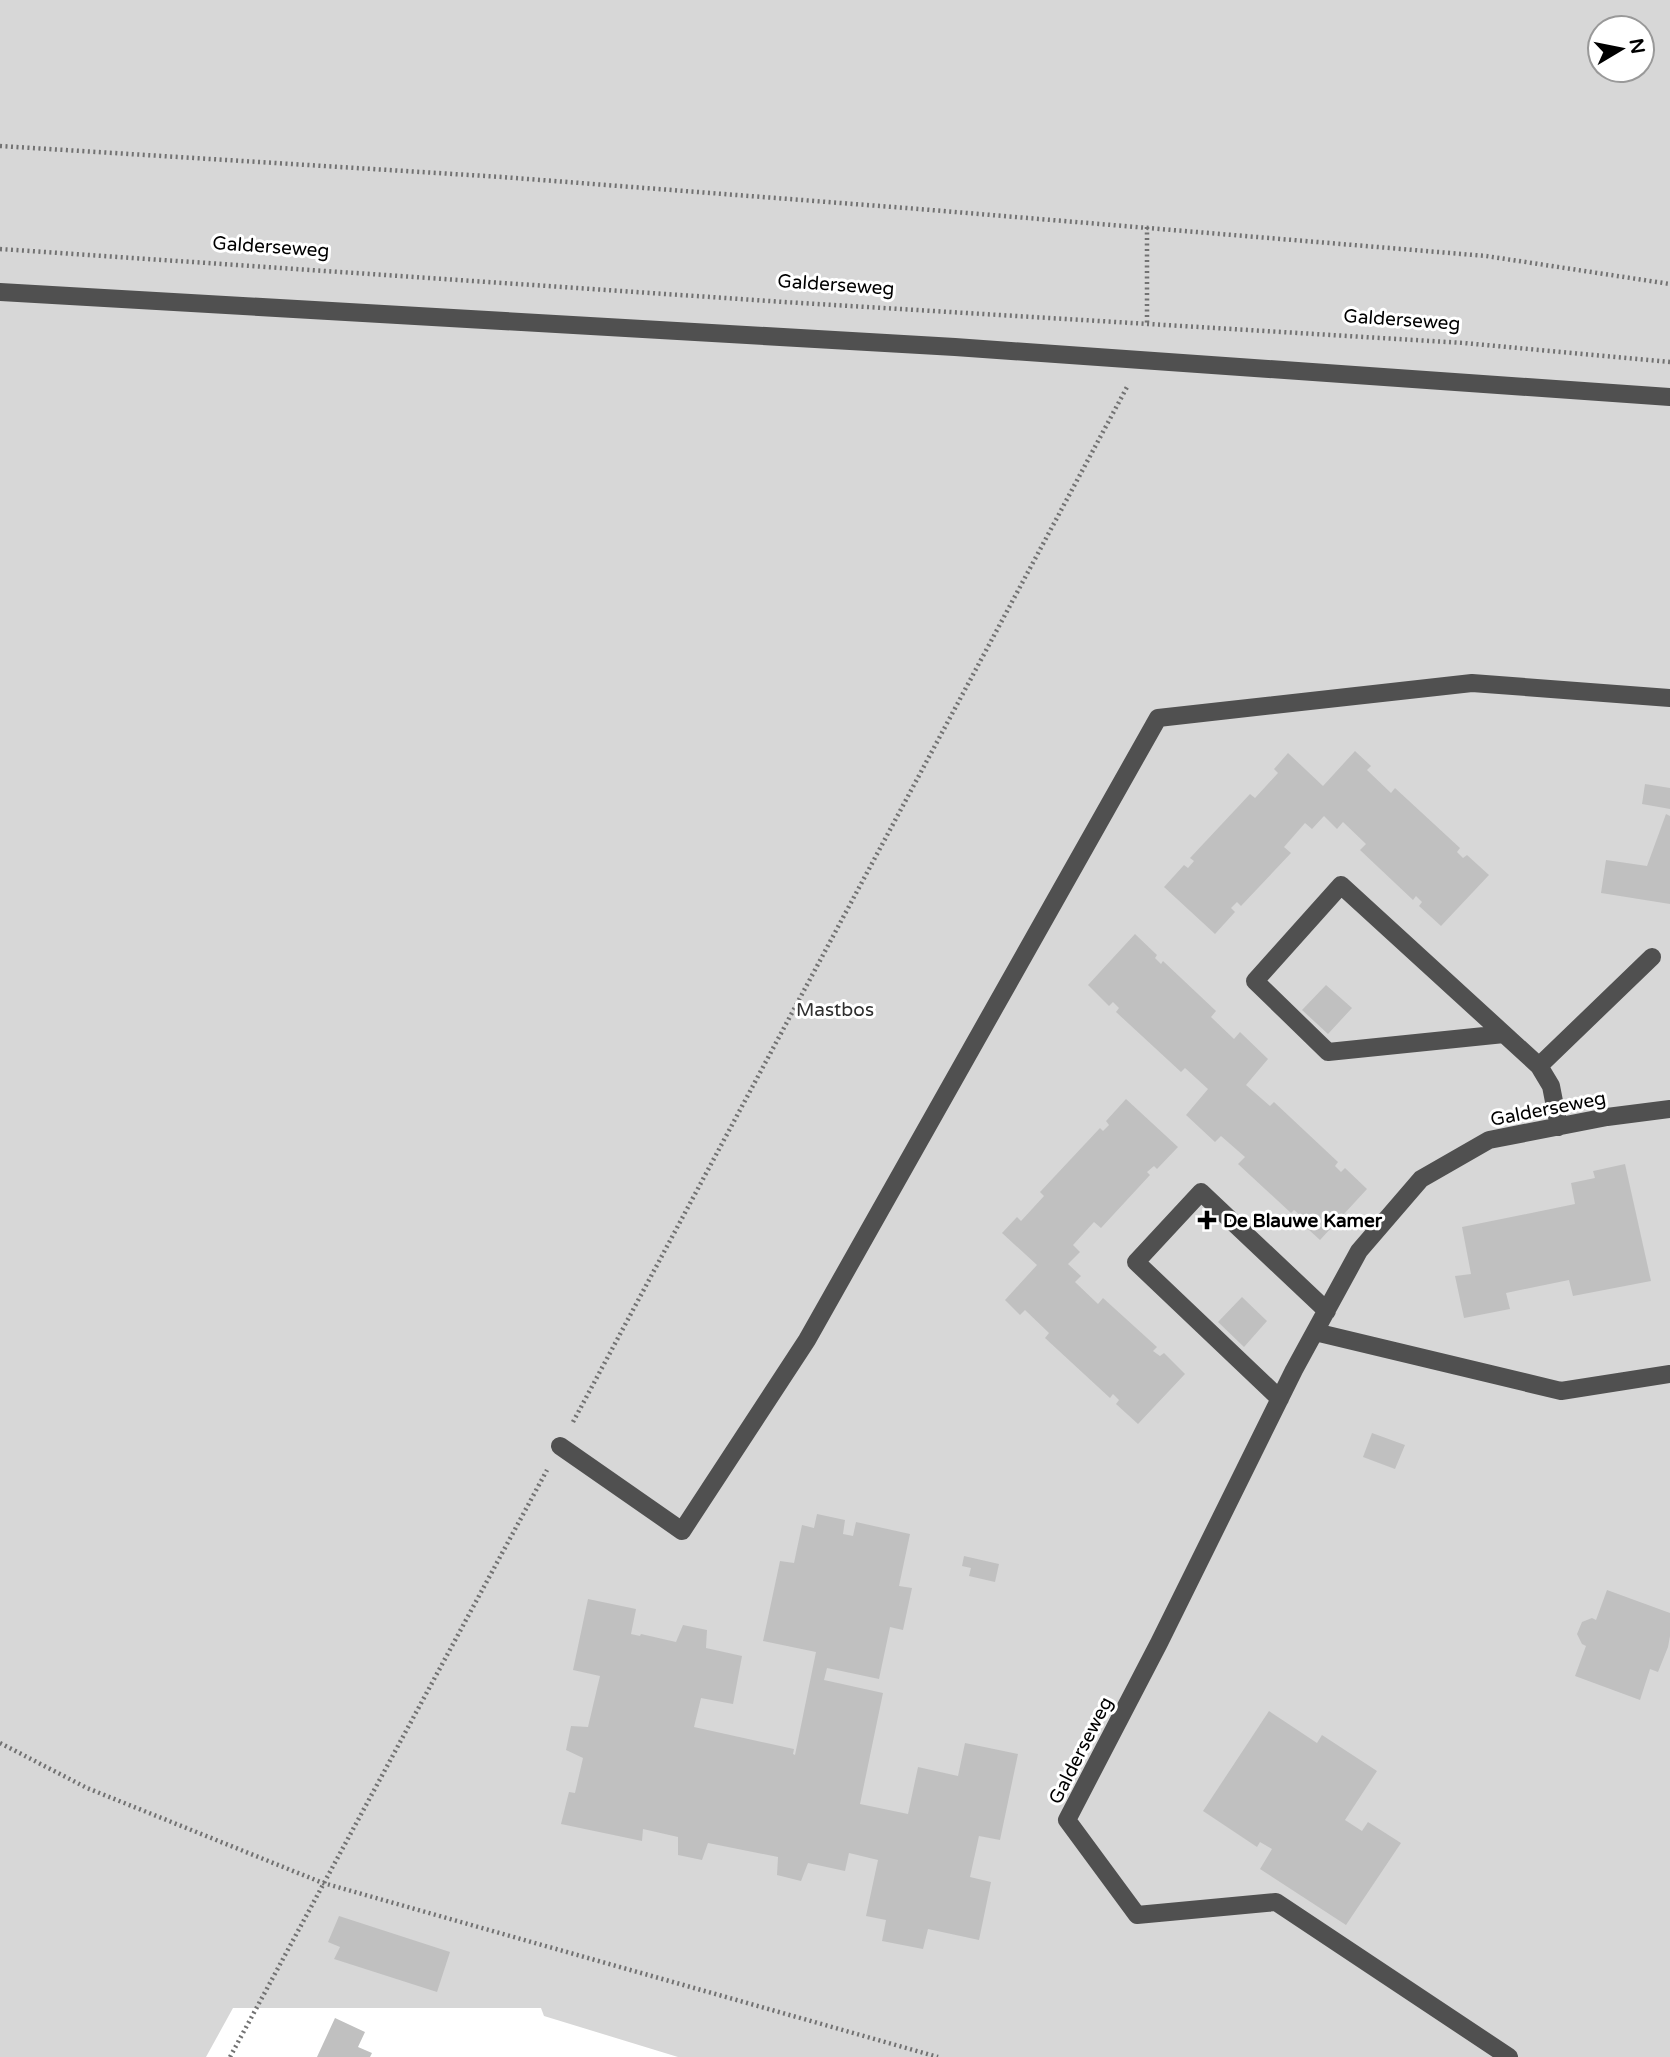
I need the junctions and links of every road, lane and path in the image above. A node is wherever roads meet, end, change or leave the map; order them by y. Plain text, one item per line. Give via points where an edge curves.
1 (0, 146) edge
2 (1147, 228) junction
3 (0, 249) edge
4 (1670, 284) edge
5 (0, 292) edge
6 (1147, 323) junction
7 (1142, 361) junction
8 (1670, 362) edge
9 (1670, 397) edge
10 (1670, 698) edge
11 (1652, 957) dead end
12 (1504, 1034) junction
13 (1539, 1066) junction
14 (1670, 1109) edge
15 (1559, 1127) junction
16 (1326, 1311) junction
17 (1315, 1332) junction
18 (1670, 1374) edge
19 (1280, 1399) junction
20 (559, 1446) junction
21 (0, 1743) edge
22 (323, 1883) junction
23 (230, 2057) edge
24 (938, 2057) edge
25 (1509, 2057) edge

1 - 2 path via 502,177
2 - 4 path via 1486,256
2 - 6 path
3 - 6 path, Galderseweg
5 - 7 street
6 - 8 path, Galderseweg via 1464,343
7 - 9 street
7 - 20 path
10 - 20 street via 1472,683 1158,718 807,1340 682,1531
11 - 13 street
12 - 12 street via 1341,885 1255,981 1328,1052
12 - 13 street
13 - 15 street via 1551,1086
14 - 15 street, Galderseweg
15 - 16 street, Galderseweg via 1489,1140 1421,1180 1359,1251
16 - 17 street, Galderseweg
16 - 19 street via 1201,1192 1136,1262
17 - 18 street via 1562,1391
17 - 19 street, Galderseweg
19 - 25 street, Galderseweg via 1067,1820 1137,1915 1276,1902
20 - 22 path
21 - 22 path via 87,1788
22 - 23 path
22 - 24 path

